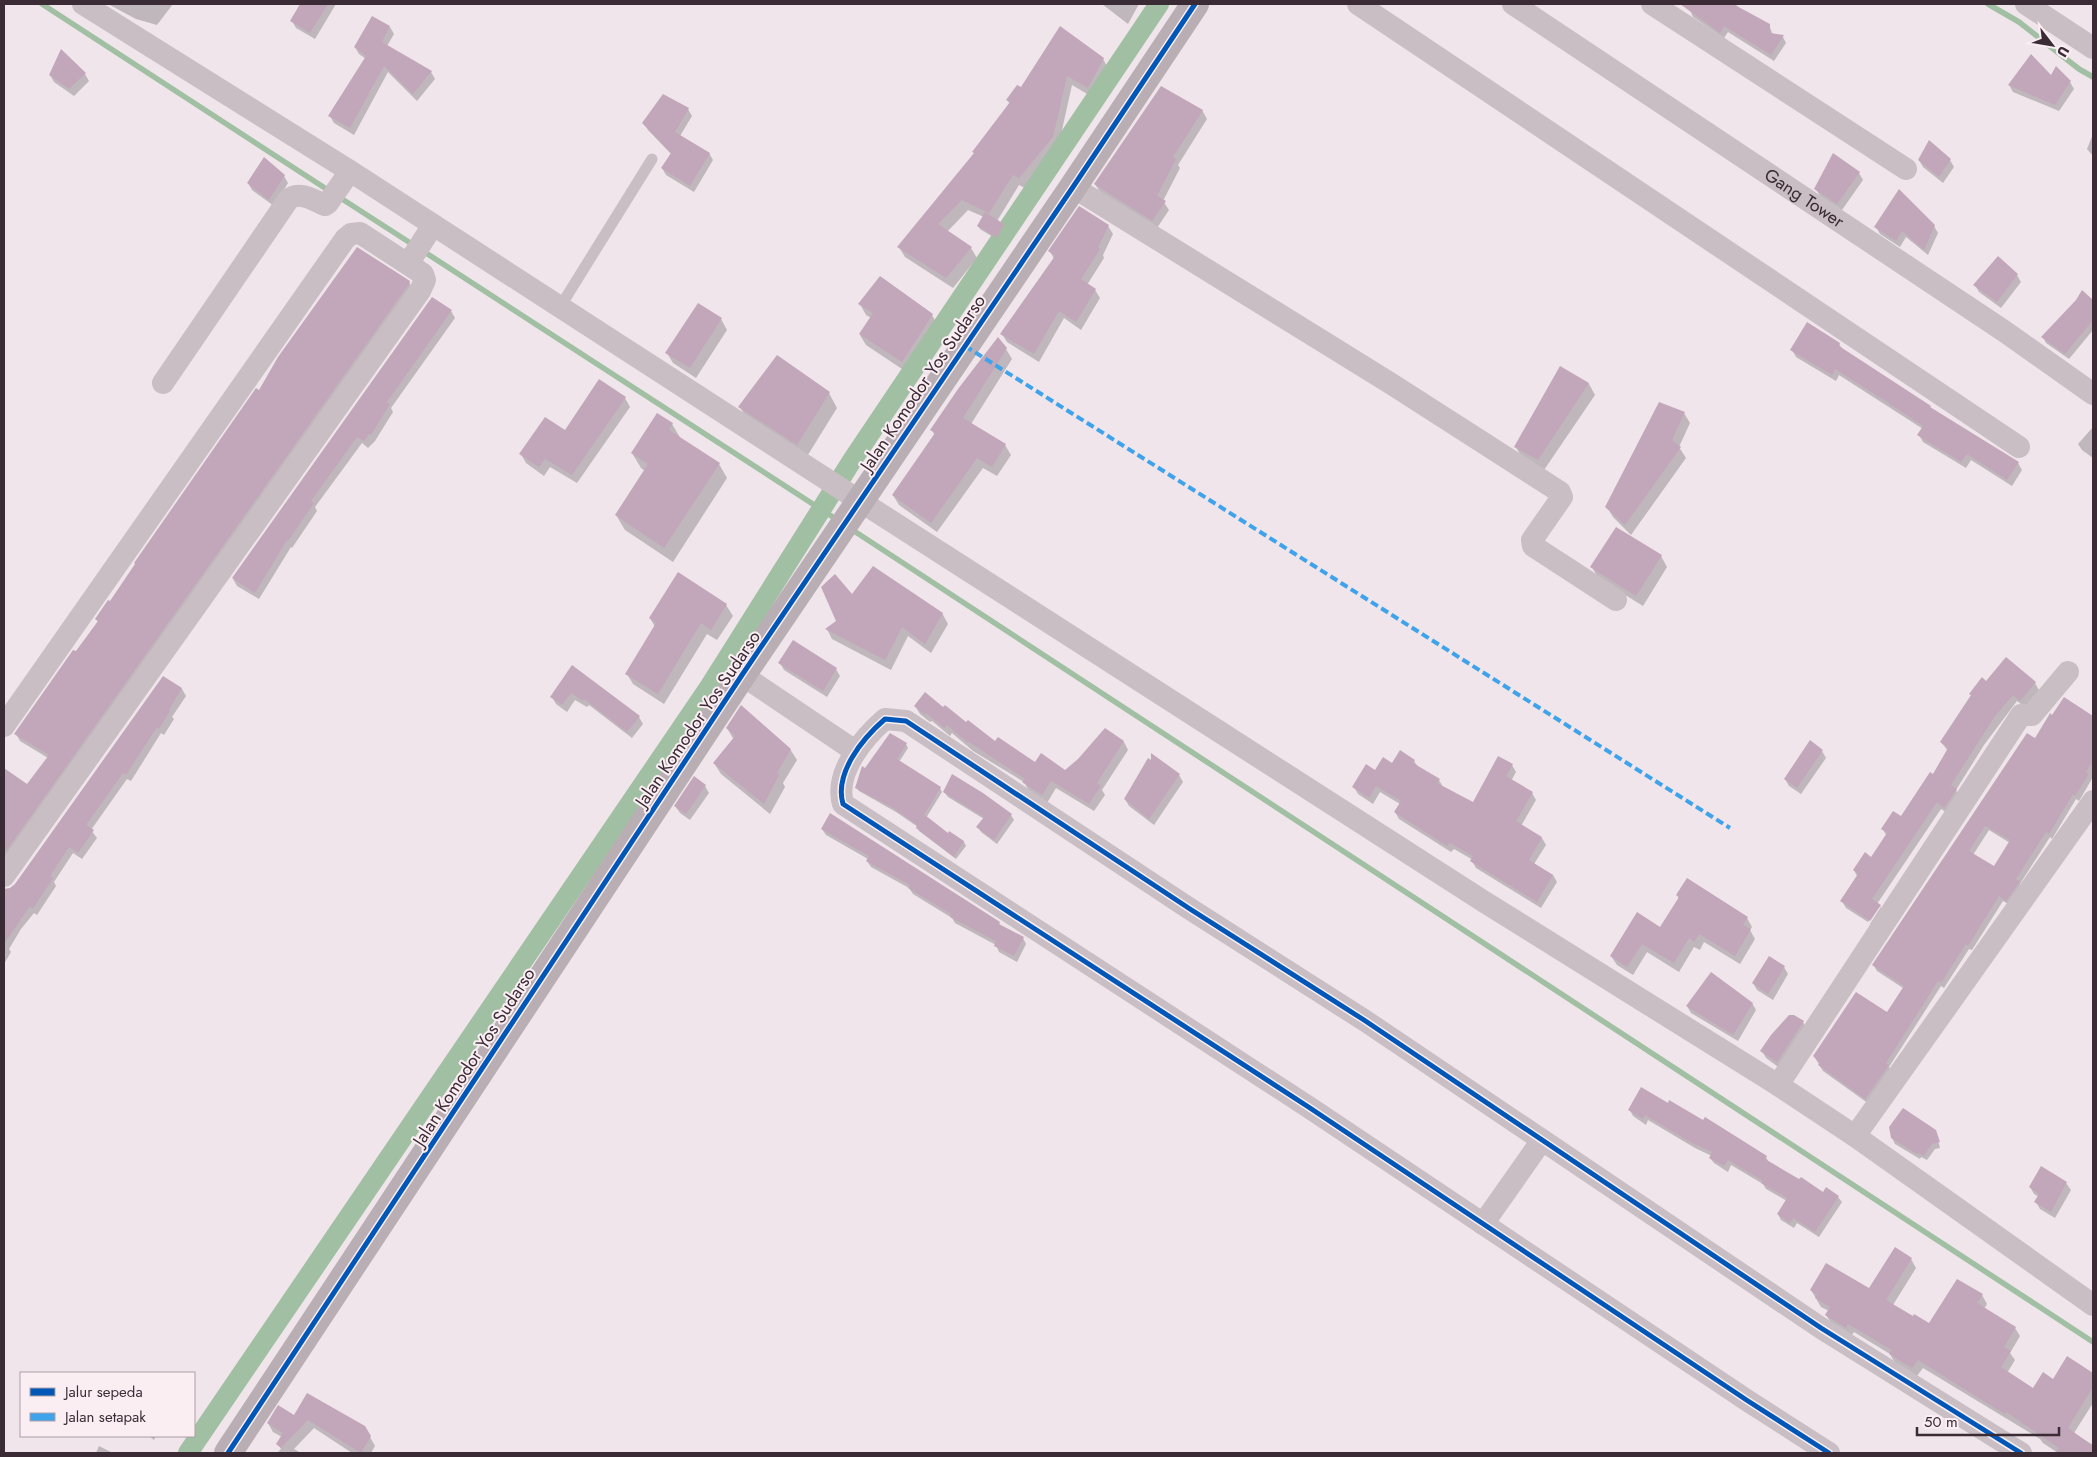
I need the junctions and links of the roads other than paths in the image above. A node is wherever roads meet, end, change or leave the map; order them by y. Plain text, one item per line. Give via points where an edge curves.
1 (84, 4) edge
2 (1195, 4) edge
3 (1358, 4) edge
4 (1513, 4) edge
5 (1652, 4) edge
6 (2026, 4) edge
7 (2093, 48) edge
8 (652, 159) dead end
9 (1906, 169) dead end
10 (348, 173) junction
11 (1073, 187) junction
12 (431, 229) junction
13 (410, 260) junction
14 (560, 307) junction
15 (163, 383) dead end
16 (2093, 394) edge
17 (2019, 446) dead end
18 (854, 501) junction
19 (1616, 600) dead end
20 (2068, 672) dead end
21 (742, 675) junction
22 (4, 726) edge
23 (855, 751) junction
24 (2093, 801) edge
25 (4, 876) edge
26 (1778, 1085) junction
27 (1855, 1136) junction
28 (1542, 1140) junction
29 (1483, 1224) junction
30 (2093, 1305) edge
31 (228, 1453) edge
32 (1829, 1453) edge
33 (2021, 1453) edge

1 - 10 street
2 - 11 street, Jalan Komodor Yos Sudarso
3 - 17 street
4 - 16 street, Gang Tower via 2004,331
5 - 9 street
6 - 7 street
8 - 14 lane
10 - 12 street
10 - 15 street via 325,206 299,195 288,200
11 - 18 street, Jalan Komodor Yos Sudarso
11 - 19 street via 1560,492 1562,497 1532,540 1533,546
12 - 13 street
12 - 14 street
13 - 22 street via 360,233 345,239
13 - 25 street via 425,280 420,291
14 - 18 street via 820,475
18 - 21 street, Jalan Komodor Yos Sudarso via 833,544
18 - 26 street via 1482,901
20 - 26 street via 2032,715 2021,715
21 - 23 street
21 - 31 street, Jalan Komodor Yos Sudarso
23 - 28 street via 885,720 906,721
23 - 29 street via 841,789 844,804
24 - 27 street
26 - 27 street
27 - 30 street
28 - 29 street
28 - 33 street via 1821,1328
29 - 32 street

